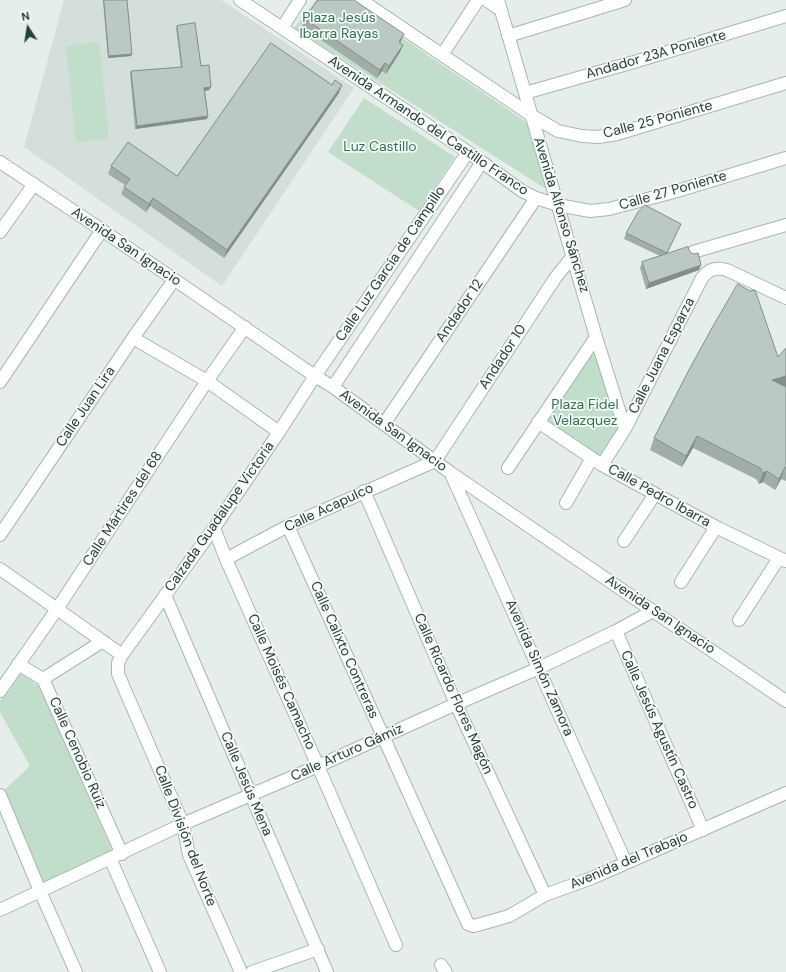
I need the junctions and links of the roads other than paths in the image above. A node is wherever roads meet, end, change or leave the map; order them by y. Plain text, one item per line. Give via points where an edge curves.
1 (240, 0) edge
2 (300, 0) edge
3 (361, 0) edge
4 (478, 0) edge
5 (486, 0) edge
6 (625, 0) edge
7 (500, 5) edge
8 (786, 16) edge
9 (282, 28) junction
10 (508, 36) junction
11 (442, 55) junction
12 (786, 83) edge
13 (525, 92) junction
14 (531, 115) junction
15 (468, 152) junction
16 (786, 158) edge
17 (0, 162) edge
18 (482, 162) junction
19 (34, 184) junction
20 (536, 198) junction
21 (558, 206) junction
22 (786, 225) edge
23 (102, 230) junction
24 (0, 232) edge
25 (693, 252) edge
26 (573, 256) junction
27 (174, 280) junction
28 (784, 295) edge
29 (245, 328) junction
30 (596, 337) junction
31 (133, 338) junction
32 (314, 376) junction
33 (207, 381) junction
34 (0, 382) edge
35 (333, 387) junction
36 (538, 422) junction
37 (384, 424) junction
38 (625, 429) junction
39 (279, 432) junction
40 (592, 458) junction
41 (434, 461) junction
42 (602, 465) junction
43 (508, 468) dead end
44 (451, 473) junction
45 (364, 491) junction
46 (655, 494) junction
47 (566, 503) dead end
48 (288, 526) junction
49 (716, 527) junction
50 (214, 528) junction
51 (0, 535) edge
52 (624, 541) dead end
53 (226, 559) junction
54 (782, 560) edge
55 (0, 569) edge
56 (681, 582) dead end
57 (164, 595) junction
58 (57, 609) junction
59 (653, 611) junction
60 (739, 620) dead end
61 (616, 631) junction
62 (103, 641) junction
63 (122, 655) junction
64 (18, 664) junction
65 (539, 668) junction
66 (43, 679) junction
67 (0, 691) edge
68 (786, 700) edge
69 (456, 704) junction
70 (384, 736) junction
71 (318, 766) junction
72 (786, 793) edge
73 (0, 795) edge
74 (251, 795) junction
75 (183, 824) junction
76 (703, 830) junction
77 (122, 854) junction
78 (110, 858) junction
79 (626, 863) junction
80 (40, 891) junction
81 (545, 895) junction
82 (0, 910) edge
83 (471, 925) joint
84 (396, 945) dead end
85 (318, 949) junction
86 (76, 972) edge
87 (160, 972) edge
88 (241, 972) edge
89 (252, 972) edge
90 (327, 972) edge

1 - 9 street, Avenida Armando del Castillo Franco
2 - 9 street
3 - 11 street, Calle 25 Poniente
4 - 11 street
5 - 7 street
6 - 10 street
7 - 10 street, Avenida Alfonso Sánchez
8 - 13 street, Andador 23A Poniente
9 - 15 street, Avenida Armando del Castillo Franco
10 - 13 street, Avenida Alfonso Sánchez
11 - 14 street, Calle 25 Poniente
12 - 14 street, Calle 25 Poniente via 653,124 598,137 558,131
13 - 14 street, Avenida Alfonso Sánchez
14 - 21 street, Avenida Alfonso Sánchez
15 - 18 street, Avenida Armando del Castillo Franco
15 - 32 street, Calle Luz García de Campillo
16 - 21 street, Calle 27 Poniente via 609,209 590,211
17 - 19 street, Avenida San Ignacio
18 - 20 street, Avenida Armando del Castillo Franco
18 - 35 street, Calle Luz García de Campillo
19 - 23 street, Avenida San Ignacio
19 - 24 street
20 - 21 street, Avenida Armando del Castillo Franco
20 - 37 street, Andador 12
21 - 26 street, Avenida Alfonso Sánchez
22 - 25 street
23 - 27 street, Avenida San Ignacio
23 - 34 street
26 - 30 street, Avenida Alfonso Sánchez
26 - 41 street, Andador 10 via 556,277
27 - 29 street, Avenida San Ignacio
27 - 31 street, Calle Juan Lira
28 - 38 street, Calle Juana Esparza via 721,268 706,273
29 - 32 street, Avenida San Ignacio
29 - 33 street, Calle Mártires del 68
30 - 36 street
30 - 38 street, Avenida Alfonso Sánchez
31 - 33 street
31 - 51 street, Calle Juan Lira
32 - 35 street, Avenida San Ignacio
32 - 39 street, Calzada Guadalupe Victoria
33 - 39 street
33 - 58 street, Calle Mártires del 68
35 - 37 street, Avenida San Ignacio
36 - 40 street, Calle Pedro Ibarra
36 - 43 street
37 - 41 street, Avenida San Ignacio
38 - 42 street, Calle Juana Esparza
39 - 50 street, Calzada Guadalupe Victoria
40 - 42 street, Calle Pedro Ibarra
40 - 47 street
41 - 44 street, Avenida San Ignacio
41 - 45 street, Calle Acapulco
42 - 46 street, Calle Pedro Ibarra
44 - 59 street, Avenida San Ignacio
44 - 65 street, Avenida Simón Zamora
45 - 48 street, Calle Acapulco
45 - 69 street, Calle Ricardo Flores Magón
46 - 49 street, Calle Pedro Ibarra
46 - 52 street
48 - 53 street, Calle Acapulco
48 - 70 street, Calle Calixto Contreras
49 - 54 street, Calle Pedro Ibarra
49 - 56 street
50 - 53 street, Calle Moisés Camacho
50 - 57 street, Calzada Guadalupe Victoria
53 - 71 street, Calle Moisés Camacho
54 - 60 street
55 - 58 street
57 - 63 street, Calzada Guadalupe Victoria
57 - 74 street, Calle Jesús Mena
58 - 62 street
58 - 64 street, Calle Mártires del 68
59 - 61 street, Calle Arturo Gámiz
59 - 68 street, Avenida San Ignacio
61 - 65 street, Calle Arturo Gámiz
61 - 76 street, Calle Jesús Agustín Castro
62 - 63 street
62 - 66 street
63 - 75 street, Calle División del Norte via 118,663 118,674
64 - 66 street
64 - 67 street, Calle Mártires del 68
65 - 69 street, Calle Arturo Gámiz
65 - 79 street, Avenida Simón Zamora
66 - 77 street, Calle Cenobio Ruiz
69 - 70 street, Calle Arturo Gámiz
69 - 81 street, Calle Ricardo Flores Magón
70 - 71 street, Calle Arturo Gámiz
70 - 83 street, Calle Calixto Contreras via 468,924
71 - 74 street, Calle Arturo Gámiz
71 - 84 street, Calle Moisés Camacho
72 - 76 street, Avenida del Trabajo
73 - 80 street
74 - 75 street, Calle Arturo Gámiz
74 - 85 street, Calle Jesús Mena
75 - 77 street, Calle Arturo Gámiz
75 - 88 street, Calle División del Norte via 189,855
76 - 79 street, Avenida del Trabajo
77 - 78 street, Calle Arturo Gámiz
78 - 80 street, Calle Arturo Gámiz
78 - 87 street
79 - 81 street, Avenida del Trabajo
80 - 82 street, Calle Arturo Gámiz
80 - 86 street
81 - 83 street, Avenida del Trabajo via 509,916
85 - 89 street
85 - 90 street, Calle Jesús Mena

